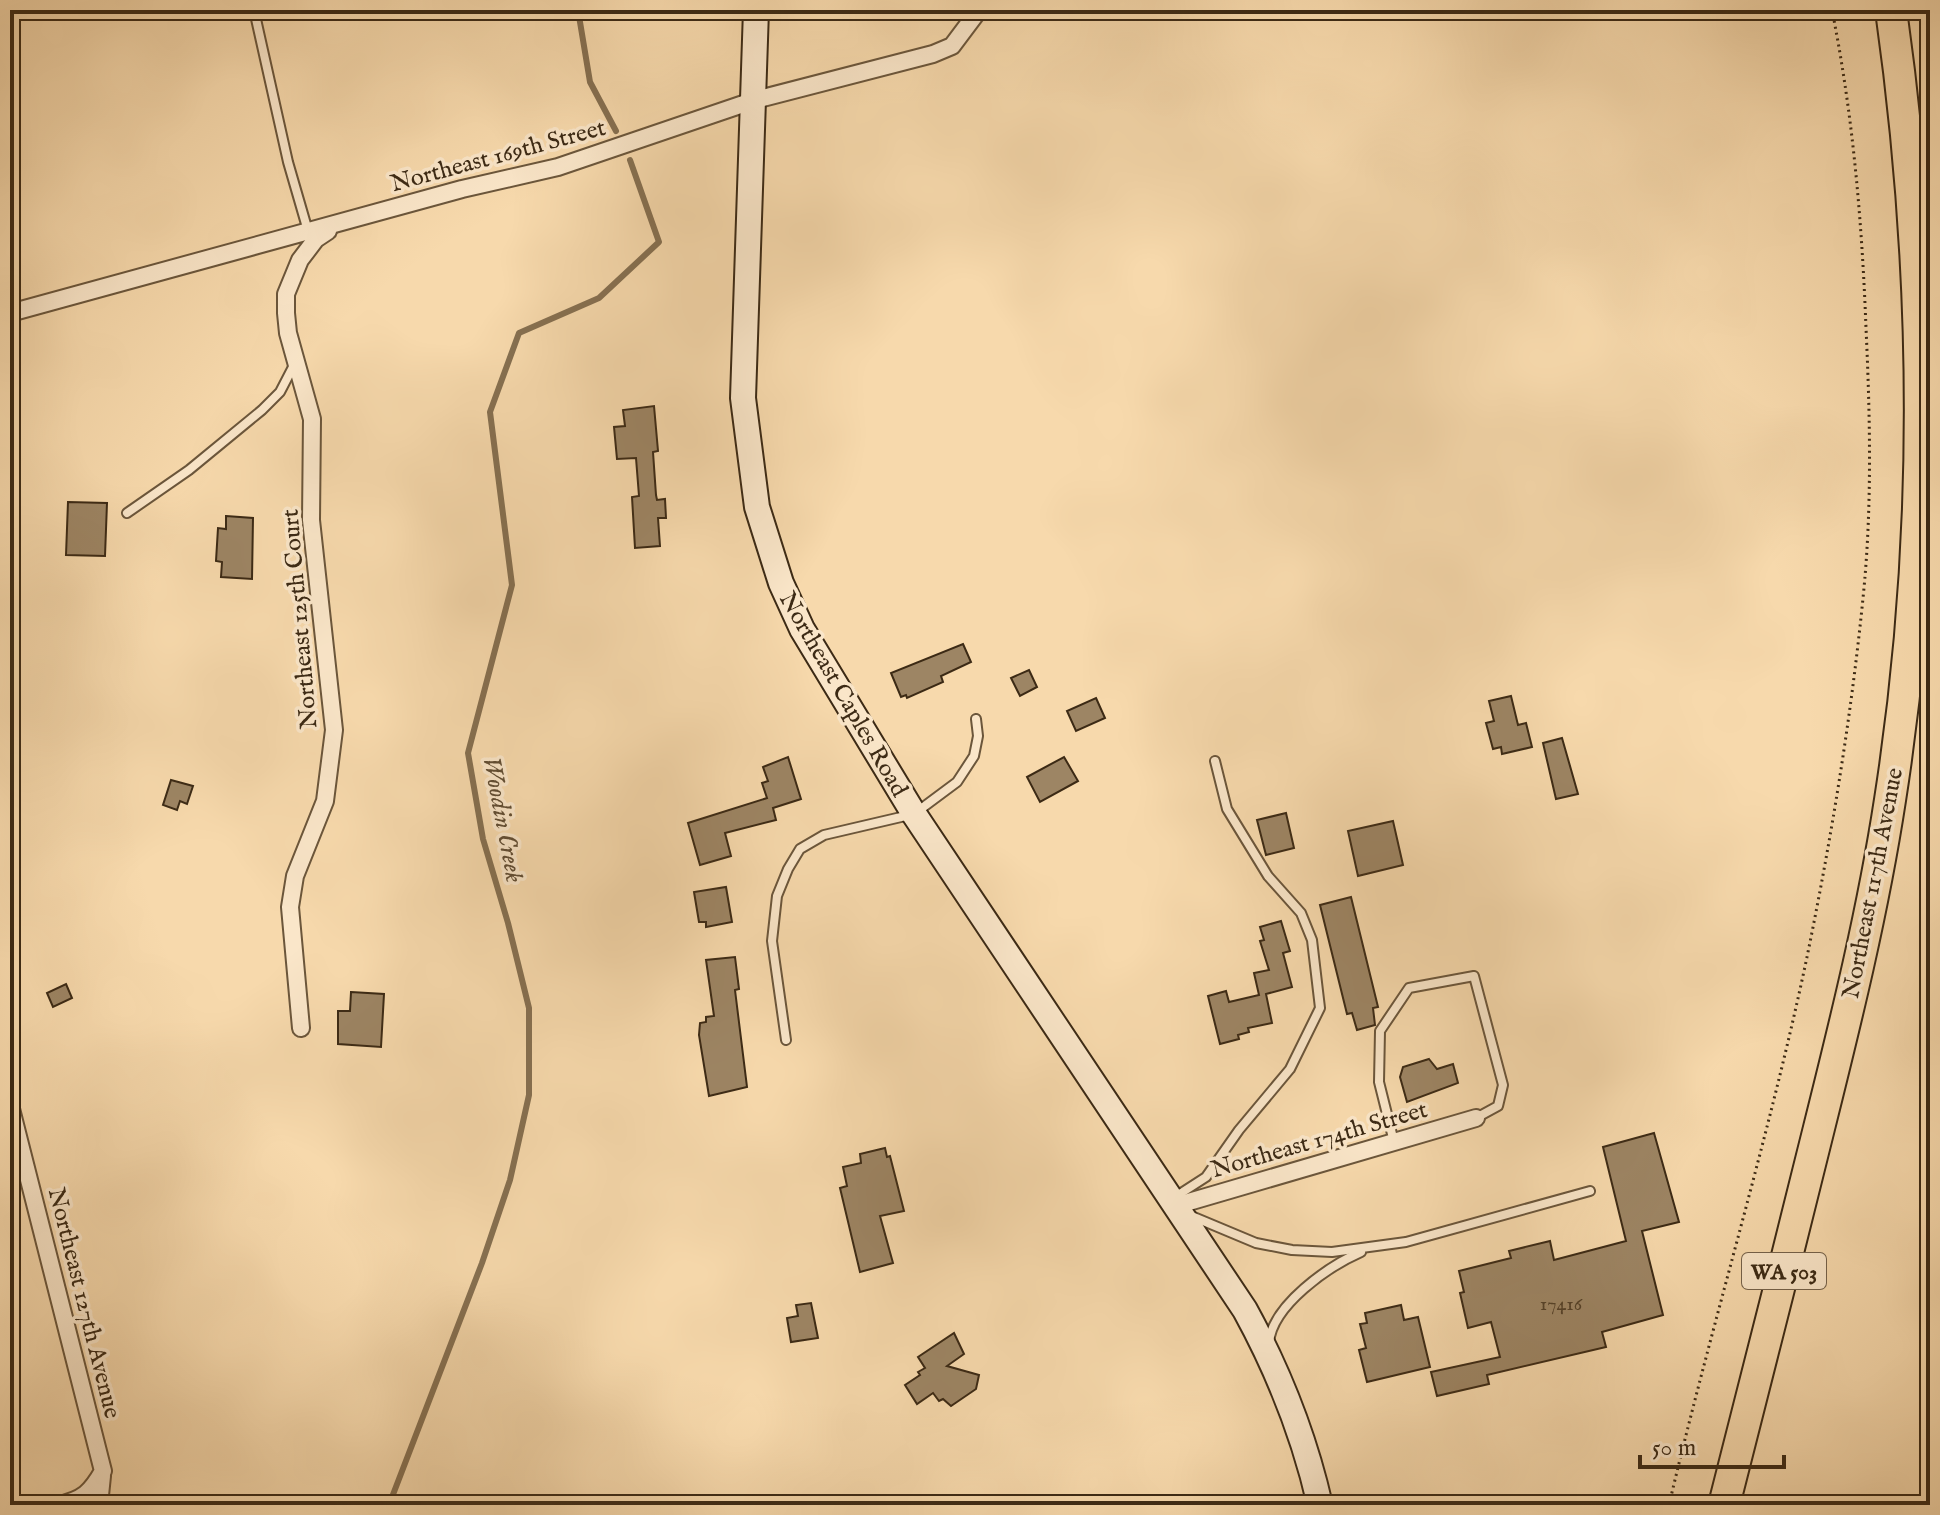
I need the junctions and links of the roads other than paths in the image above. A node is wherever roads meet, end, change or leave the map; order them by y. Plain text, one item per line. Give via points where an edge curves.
1 (254, 10) edge
2 (756, 10) edge
3 (979, 10) edge
4 (1891, 10) edge
5 (755, 100) junction
6 (339, 224) junction
7 (308, 232) junction
8 (10, 313) edge
9 (296, 361) junction
10 (127, 513) dead end
11 (976, 719) dead end
12 (1215, 761) dead end
13 (914, 814) junction
14 (301, 1028) dead end
15 (786, 1040) dead end
16 (10, 1105) edge
17 (1476, 1118) joint
18 (1394, 1142) junction
19 (1590, 1191) dead end
20 (1175, 1205) junction
21 (1369, 1249) junction
22 (1269, 1354) junction
23 (103, 1471) junction
24 (66, 1503) edge
25 (99, 1505) edge
26 (1320, 1505) edge
27 (1724, 1505) edge

1 - 7 lane
2 - 5 main road, Northeast Caples Road
3 - 5 street, Northeast 169th Street via 952,46
4 - 27 highway, Northeast 117th Avenue / WA 503 via 1904,99 1921,407 1904,703 1872,898 1842,1037
5 - 6 street, Northeast 169th Street via 558,167
5 - 13 main road, Northeast Caples Road via 743,398 757,507 802,629
6 - 7 street, Northeast 169th Street
6 - 9 street, Northeast 125th Court via 316,239 289,286 286,313
7 - 8 street, Northeast 169th Street
9 - 10 lane via 280,392 262,410
9 - 14 street, Northeast 125th Court via 312,419 311,520 334,730 325,801 295,876 290,907
11 - 13 lane via 978,736 967,770
12 - 20 lane via 1227,809 1268,876 1301,913 1312,940 1320,1008 1290,1069 1206,1177
13 - 15 lane via 824,835 800,849 788,869 777,896 772,941
13 - 20 main road, Northeast Caples Road
16 - 23 street, Northeast 127th Avenue
17 - 18 street, Northeast 174th Street
17 - 18 lane via 1498,1106 1503,1085 1474,976 1409,988 1380,1031 1379,1082
18 - 20 street, Northeast 174th Street
19 - 21 lane
20 - 21 lane via 1256,1243 1292,1250
20 - 22 main road, Northeast Caples Road
21 - 22 lane via 1342,1261 1299,1294 1270,1332
22 - 26 main road, Northeast Caples Road via 1303,1439
23 - 24 street via 92,1489
23 - 25 street

